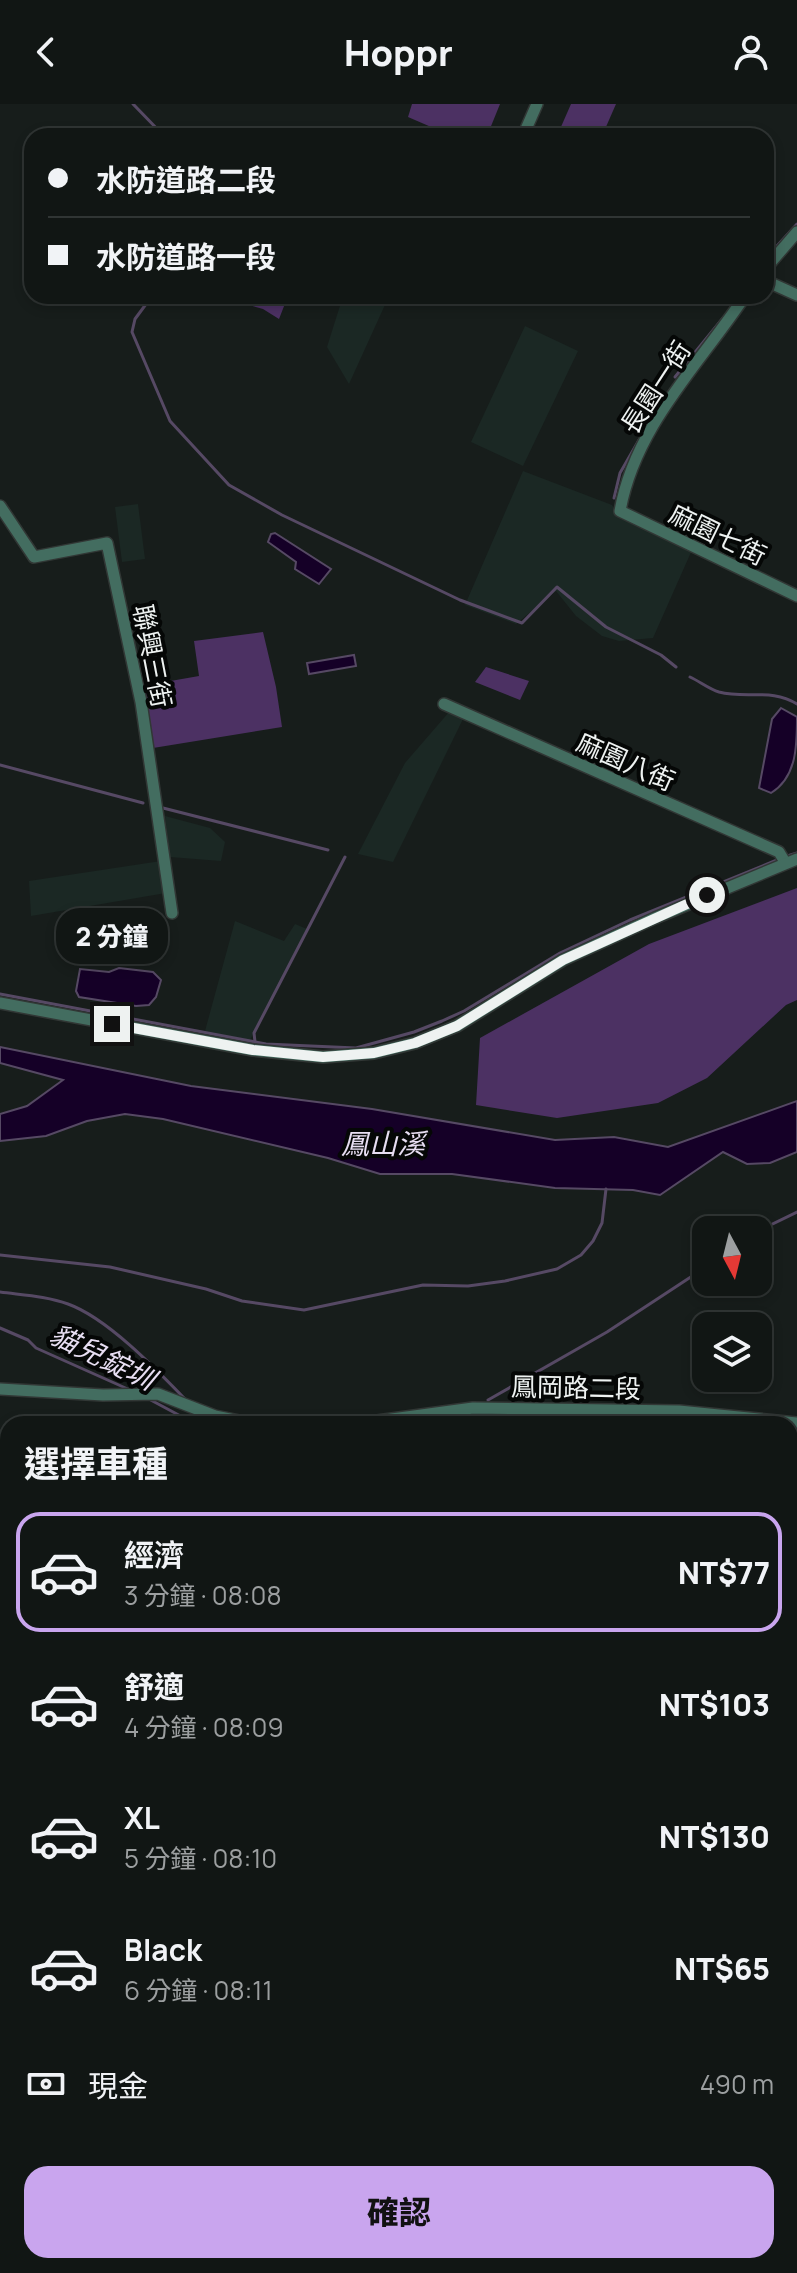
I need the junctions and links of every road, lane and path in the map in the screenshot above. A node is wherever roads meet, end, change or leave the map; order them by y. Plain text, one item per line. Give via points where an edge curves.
1 (537, 104) edge
2 (526, 128) edge
3 (797, 232) edge
4 (774, 259) edge
5 (774, 285) edge
6 (797, 295) edge
7 (739, 304) edge
8 (0, 506) edge
9 (620, 511) joint
10 (797, 596) edge
11 (444, 704) dead end
12 (787, 858) edge
13 (172, 913) dead end
14 (0, 1003) edge
15 (0, 1389) edge
16 (215, 1416) edge
17 (414, 1416) edge
18 (728, 1416) edge

1 - 2 street
3 - 4 street
5 - 6 street
7 - 9 street, 長園一街 via 674,390 628,472
8 - 13 street, 聯興三街 via 34,557 107,543 141,702
9 - 10 street, 麻園七街
11 - 12 street, 麻園八街
12 - 14 street via 563,960 457,1026 374,1053 323,1057 253,1050
15 - 16 street via 158,1394
17 - 18 street, 鳳岡路二段 via 473,1408

